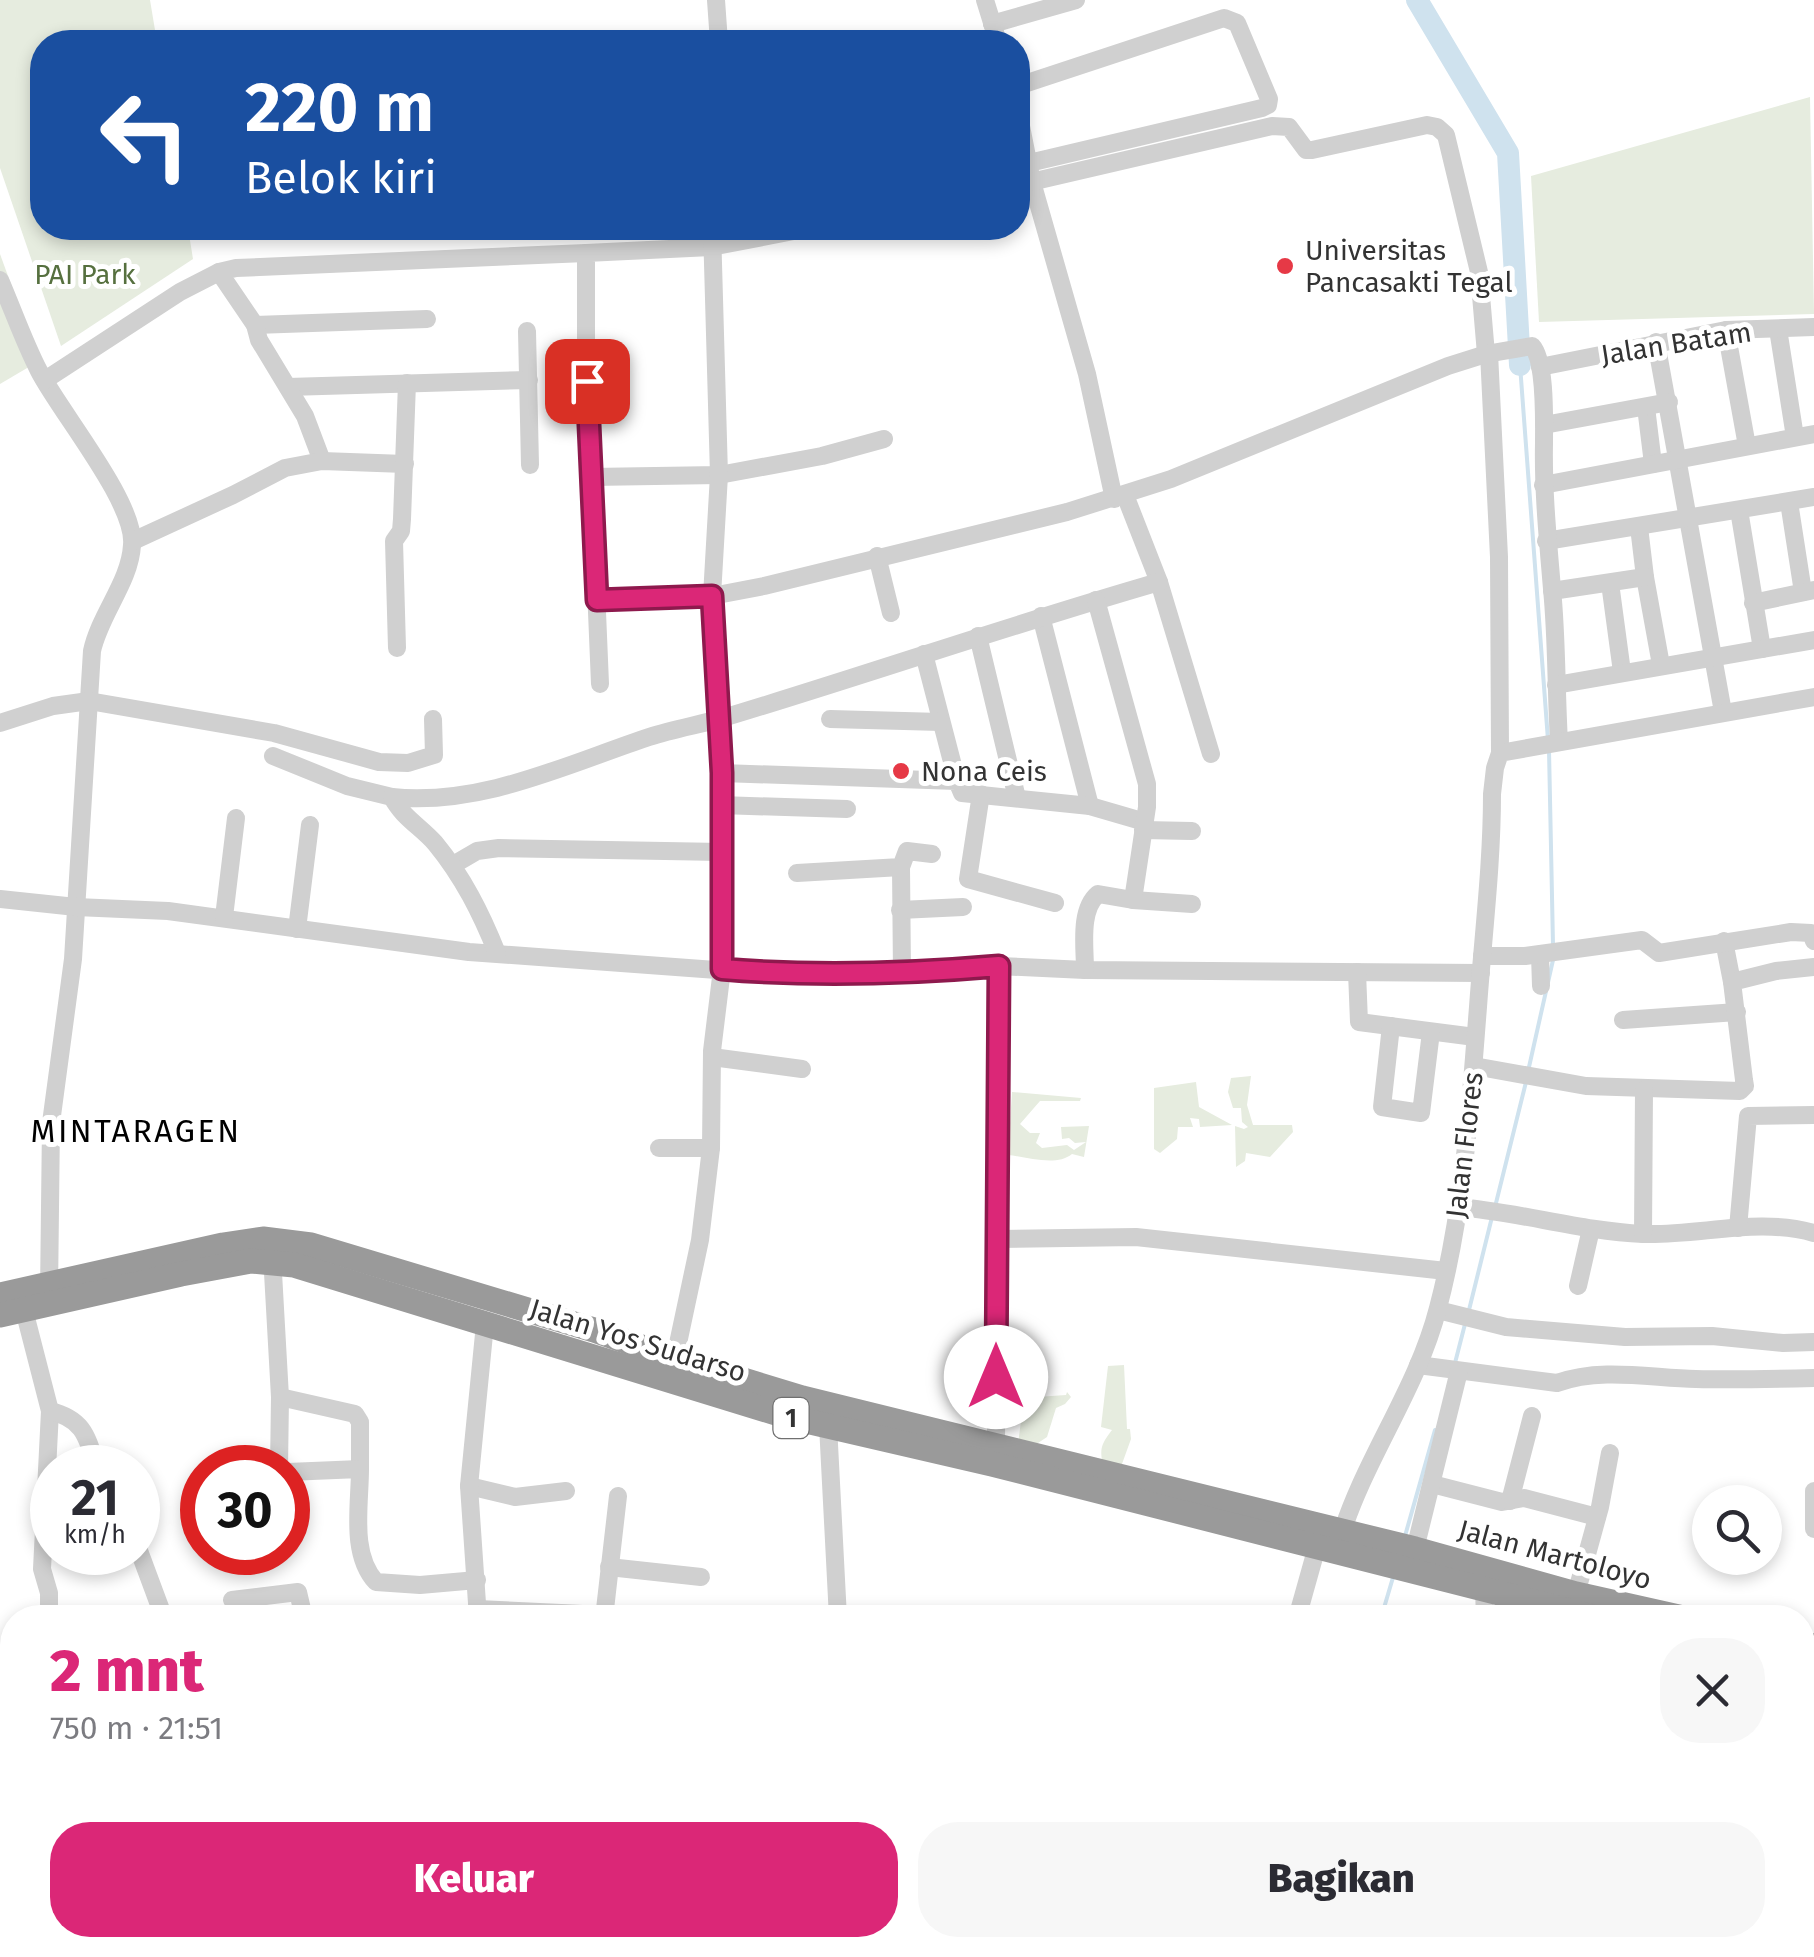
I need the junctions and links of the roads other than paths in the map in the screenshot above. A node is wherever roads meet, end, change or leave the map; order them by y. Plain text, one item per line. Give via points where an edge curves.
1 (716, 0) edge
2 (986, 0) edge
3 (1076, 0) edge
4 (992, 24) junction
5 (718, 30) edge
6 (994, 30) edge
7 (1030, 82) edge
8 (1030, 163) edge
9 (1030, 183) edge
10 (1030, 199) edge
11 (711, 240) edge
12 (747, 240) edge
13 (711, 247) junction
14 (586, 253) junction
15 (218, 272) junction
16 (0, 280) edge
17 (427, 319) dead end
18 (254, 325) junction
19 (1814, 327) edge
20 (1778, 329) junction
21 (1726, 330) junction
22 (527, 331) dead end
23 (1656, 342) junction
24 (1493, 352) junction
25 (1540, 368) junction
26 (45, 380) junction
27 (530, 380) junction
28 (408, 383) junction
29 (288, 387) junction
30 (1668, 402) junction
31 (1646, 406) junction
32 (1544, 425) junction
33 (1814, 434) edge
34 (1794, 437) junction
35 (884, 439) dead end
36 (1747, 446) junction
37 (1679, 460) junction
38 (322, 461) junction
39 (405, 464) junction
40 (1653, 464) junction
41 (530, 465) dead end
42 (719, 475) junction
43 (591, 477) junction
44 (1543, 485) junction
45 (1120, 497) junction
46 (1814, 497) edge
47 (1789, 502) junction
48 (1739, 510) junction
49 (1685, 516) junction
50 (1639, 527) junction
51 (133, 540) junction
52 (1546, 541) junction
53 (877, 556) junction
54 (1644, 576) junction
55 (1159, 582) junction
56 (1610, 582) junction
57 (1552, 590) junction
58 (1809, 591) edge
59 (712, 596) junction
60 (597, 600) junction
61 (1096, 600) junction
62 (1753, 602) junction
63 (891, 613) dead end
64 (1041, 616) junction
65 (978, 636) junction
66 (1814, 640) edge
67 (396, 648) dead end
68 (1762, 649) junction
69 (924, 654) junction
70 (1711, 657) junction
71 (1661, 665) junction
72 (1622, 672) junction
73 (600, 684) dead end
74 (1556, 684) junction
75 (1814, 697) edge
76 (89, 702) junction
77 (1722, 712) junction
78 (720, 719) junction
79 (830, 719) dead end
80 (433, 720) dead end
81 (941, 722) junction
82 (0, 724) edge
83 (1557, 742) junction
84 (1500, 753) junction
85 (1211, 754) dead end
86 (273, 756) dead end
87 (722, 773) junction
88 (957, 780) junction
89 (981, 794) junction
90 (392, 797) junction
91 (1016, 798) junction
92 (720, 805) junction
93 (1090, 806) junction
94 (847, 808) dead end
95 (236, 818) dead end
96 (310, 825) dead end
97 (1144, 826) junction
98 (1192, 831) dead end
99 (722, 852) junction
100 (932, 854) dead end
101 (452, 865) junction
102 (901, 867) junction
103 (797, 874) dead end
104 (0, 899) edge
105 (1133, 900) junction
106 (1055, 904) dead end
107 (1192, 904) dead end
108 (76, 907) junction
109 (963, 907) dead end
110 (900, 910) junction
111 (224, 918) junction
112 (297, 929) junction
113 (1814, 940) edge
114 (1724, 941) junction
115 (1547, 953) junction
116 (497, 954) junction
117 (1481, 964) junction
118 (999, 966) junction
119 (1814, 967) edge
120 (722, 969) junction
121 (1085, 970) junction
122 (1356, 972) junction
123 (902, 975) junction
124 (1732, 982) junction
125 (1540, 986) dead end
126 (1737, 1012) junction
127 (1623, 1020) dead end
128 (1391, 1026) junction
129 (1431, 1032) junction
130 (1476, 1038) junction
131 (712, 1057) junction
132 (1474, 1066) junction
133 (802, 1070) dead end
134 (1644, 1090) junction
135 (1814, 1115) edge
136 (659, 1148) dead end
137 (711, 1148) junction
138 (1458, 1207) junction
139 (1738, 1228) junction
140 (1591, 1229) junction
141 (1814, 1233) edge
142 (1643, 1234) junction
143 (995, 1240) junction
144 (272, 1250) junction
145 (1446, 1272) junction
146 (1578, 1286) dead end
147 (49, 1294) junction
148 (0, 1295) edge
149 (1438, 1310) junction
150 (12, 1312) edge
151 (484, 1324) junction
152 (1814, 1342) edge
153 (1418, 1364) junction
154 (672, 1370) junction
155 (1451, 1371) junction
156 (1814, 1378) edge
157 (280, 1396) junction
158 (50, 1410) junction
159 (1532, 1416) dead end
160 (828, 1425) junction
161 (89, 1445) edge
162 (279, 1445) edge
163 (996, 1445) junction
164 (1610, 1453) dead end
165 (360, 1469) junction
166 (310, 1471) edge
167 (1432, 1484) junction
168 (469, 1486) junction
169 (1814, 1490) edge
170 (566, 1491) dead end
171 (618, 1496) dead end
172 (1510, 1501) junction
173 (1814, 1501) edge
174 (1598, 1517) junction
175 (1814, 1529) edge
176 (1326, 1536) junction
177 (1404, 1556) junction
178 (608, 1567) junction
179 (148, 1575) edge
180 (701, 1577) dead end
181 (1486, 1578) junction
182 (477, 1580) junction
183 (1576, 1594) junction
184 (232, 1600) dead end
185 (49, 1605) edge
186 (159, 1605) edge
187 (301, 1605) edge
188 (478, 1605) edge
189 (605, 1605) edge
190 (837, 1605) edge
191 (1301, 1605) edge
192 (1485, 1605) edge
193 (1561, 1605) edge
194 (1626, 1605) edge

1 - 5 street
2 - 4 street
3 - 4 street
4 - 6 street
7 - 8 street via 1224,18 1236,23 1269,99 1262,108
9 - 24 street, Jalan Flores via 1272,126 1289,126 1306,150 1437,127 1446,136
10 - 45 street
11 - 13 street
12 - 13 street
13 - 14 street
13 - 42 street
14 - 15 street
14 - 43 street
15 - 18 street
15 - 26 street
16 - 26 street
17 - 18 street
18 - 29 street
19 - 20 street, Jalan Batam
20 - 21 street, Jalan Batam
20 - 34 street
21 - 23 street, Jalan Batam
21 - 36 street
22 - 27 street
23 - 25 street, Jalan Batam
23 - 30 street
24 - 25 street via 1528,346
24 - 45 street
24 - 84 street, Jalan Flores
25 - 32 street
26 - 51 street via 114,491
27 - 28 street
27 - 41 street
28 - 29 street
28 - 39 street
29 - 38 street
30 - 31 street
30 - 37 street
31 - 32 street
31 - 40 street
32 - 44 street
33 - 34 street
34 - 36 street
35 - 42 street
36 - 37 street
37 - 40 street
37 - 49 street
38 - 39 street
38 - 51 street via 278,470
39 - 67 street via 401,530 394,541
40 - 44 street
42 - 43 street
42 - 59 street
43 - 60 street
44 - 52 street
45 - 53 street
45 - 55 street
46 - 47 street
47 - 48 street
47 - 58 street
48 - 49 street
48 - 62 street
49 - 50 street
49 - 70 street
50 - 52 street
50 - 54 street
51 - 76 street via 94,640
52 - 57 street
53 - 59 street
53 - 63 street
54 - 56 street
54 - 71 street
55 - 61 street
55 - 85 street
56 - 57 street
56 - 72 street
57 - 74 street
58 - 62 street
59 - 60 street
59 - 78 street
60 - 73 street
61 - 64 street
61 - 97 street via 1147,784
62 - 68 street
64 - 65 street
64 - 93 street
65 - 69 street
65 - 91 street
66 - 68 street
68 - 70 street
69 - 78 street
69 - 81 street
70 - 71 street
70 - 77 street
71 - 72 street
72 - 74 street
74 - 83 street
75 - 77 street
76 - 80 street via 197,718 379,762 434,755
76 - 82 street
76 - 108 street
77 - 83 street
78 - 87 street
78 - 90 street via 494,789
79 - 81 street
81 - 88 street
83 - 84 street
84 - 117 street, Jalan Flores
86 - 90 street
87 - 88 street
87 - 92 street
88 - 89 street via 962,793
89 - 91 street
89 - 106 street via 968,879
90 - 101 street
91 - 93 street
92 - 94 street
92 - 99 street
93 - 97 street
95 - 111 street
96 - 112 street
97 - 98 street
97 - 105 street
99 - 101 street via 498,848
99 - 120 street
100 - 102 street via 907,851
101 - 116 street
102 - 103 street
102 - 110 street
104 - 108 street
105 - 107 street
105 - 121 street via 1098,894 1090,901
108 - 111 street
108 - 147 street via 54,1093
109 - 110 street
110 - 123 street
111 - 112 street
112 - 116 street
113 - 114 street via 1809,932 1791,932
114 - 115 street via 1660,953 1642,940
114 - 124 street
115 - 117 street
115 - 125 street
116 - 120 street
117 - 122 street
117 - 130 street, Jalan Flores
118 - 121 street
118 - 123 street
118 - 143 street
119 - 124 street
120 - 123 street
120 - 131 street
121 - 122 street
122 - 128 street via 1359,1022
124 - 126 street
126 - 127 street
126 - 134 street via 1743,1089
128 - 129 street
128 - 129 street via 1383,1108 1422,1113
129 - 130 street
130 - 132 street, Jalan Flores
131 - 133 street
131 - 137 street
132 - 134 street via 1562,1084
132 - 138 street, Jalan Flores
134 - 142 street
135 - 139 street via 1748,1116
136 - 137 street
137 - 154 street via 700,1240
138 - 140 street
138 - 145 street, Jalan Flores
139 - 141 street
139 - 142 street
140 - 142 street
140 - 146 street
143 - 145 street via 1136,1237
143 - 163 street
144 - 147 highway, Jalan Yos Sudarso / 1 via 251,1262
144 - 151 highway, Jalan Yos Sudarso / 1
144 - 154 highway, Jalan Yos Sudarso / 1 via 330,1251 594,1330
144 - 157 street
145 - 149 street, Jalan Flores
147 - 148 highway, Jalan Yos Sudarso / 1
147 - 150 highway, Jalan Yos Sudarso / 1
149 - 152 street via 1506,1327
149 - 153 street, Jalan Flores
150 - 158 street
151 - 154 highway, Jalan Yos Sudarso / 1
151 - 168 street
153 - 155 street
153 - 176 street, Jalan Flores
154 - 160 highway, Jalan Yos Sudarso / 1 via 789,1417
154 - 163 highway, Jalan Yos Sudarso / 1
155 - 156 street via 1556,1383 1614,1374
155 - 167 street
157 - 162 street
157 - 165 street via 355,1414
158 - 161 street via 78,1422
158 - 185 street via 42,1570
159 - 172 street
160 - 176 highway, Jalan Yos Sudarso / 1
160 - 190 street
163 - 176 highway, Jalan Yos Sudarso / 1
164 - 174 street
165 - 166 street
165 - 182 street via 360,1547 376,1582
167 - 172 street
167 - 177 street
168 - 170 street via 516,1497
168 - 182 street
169 - 173 street
171 - 178 street
172 - 174 street via 1524,1498
173 - 175 street
174 - 183 street
176 - 177 highway, 1
176 - 191 street, Jalan Flores
177 - 181 highway, 1
178 - 180 street
178 - 189 street
179 - 186 street
181 - 183 highway, Jalan Martoloyo / 1
181 - 192 street
181 - 193 highway, 1
182 - 188 street
183 - 194 highway, Jalan Martoloyo / 1
184 - 187 street via 298,1592

